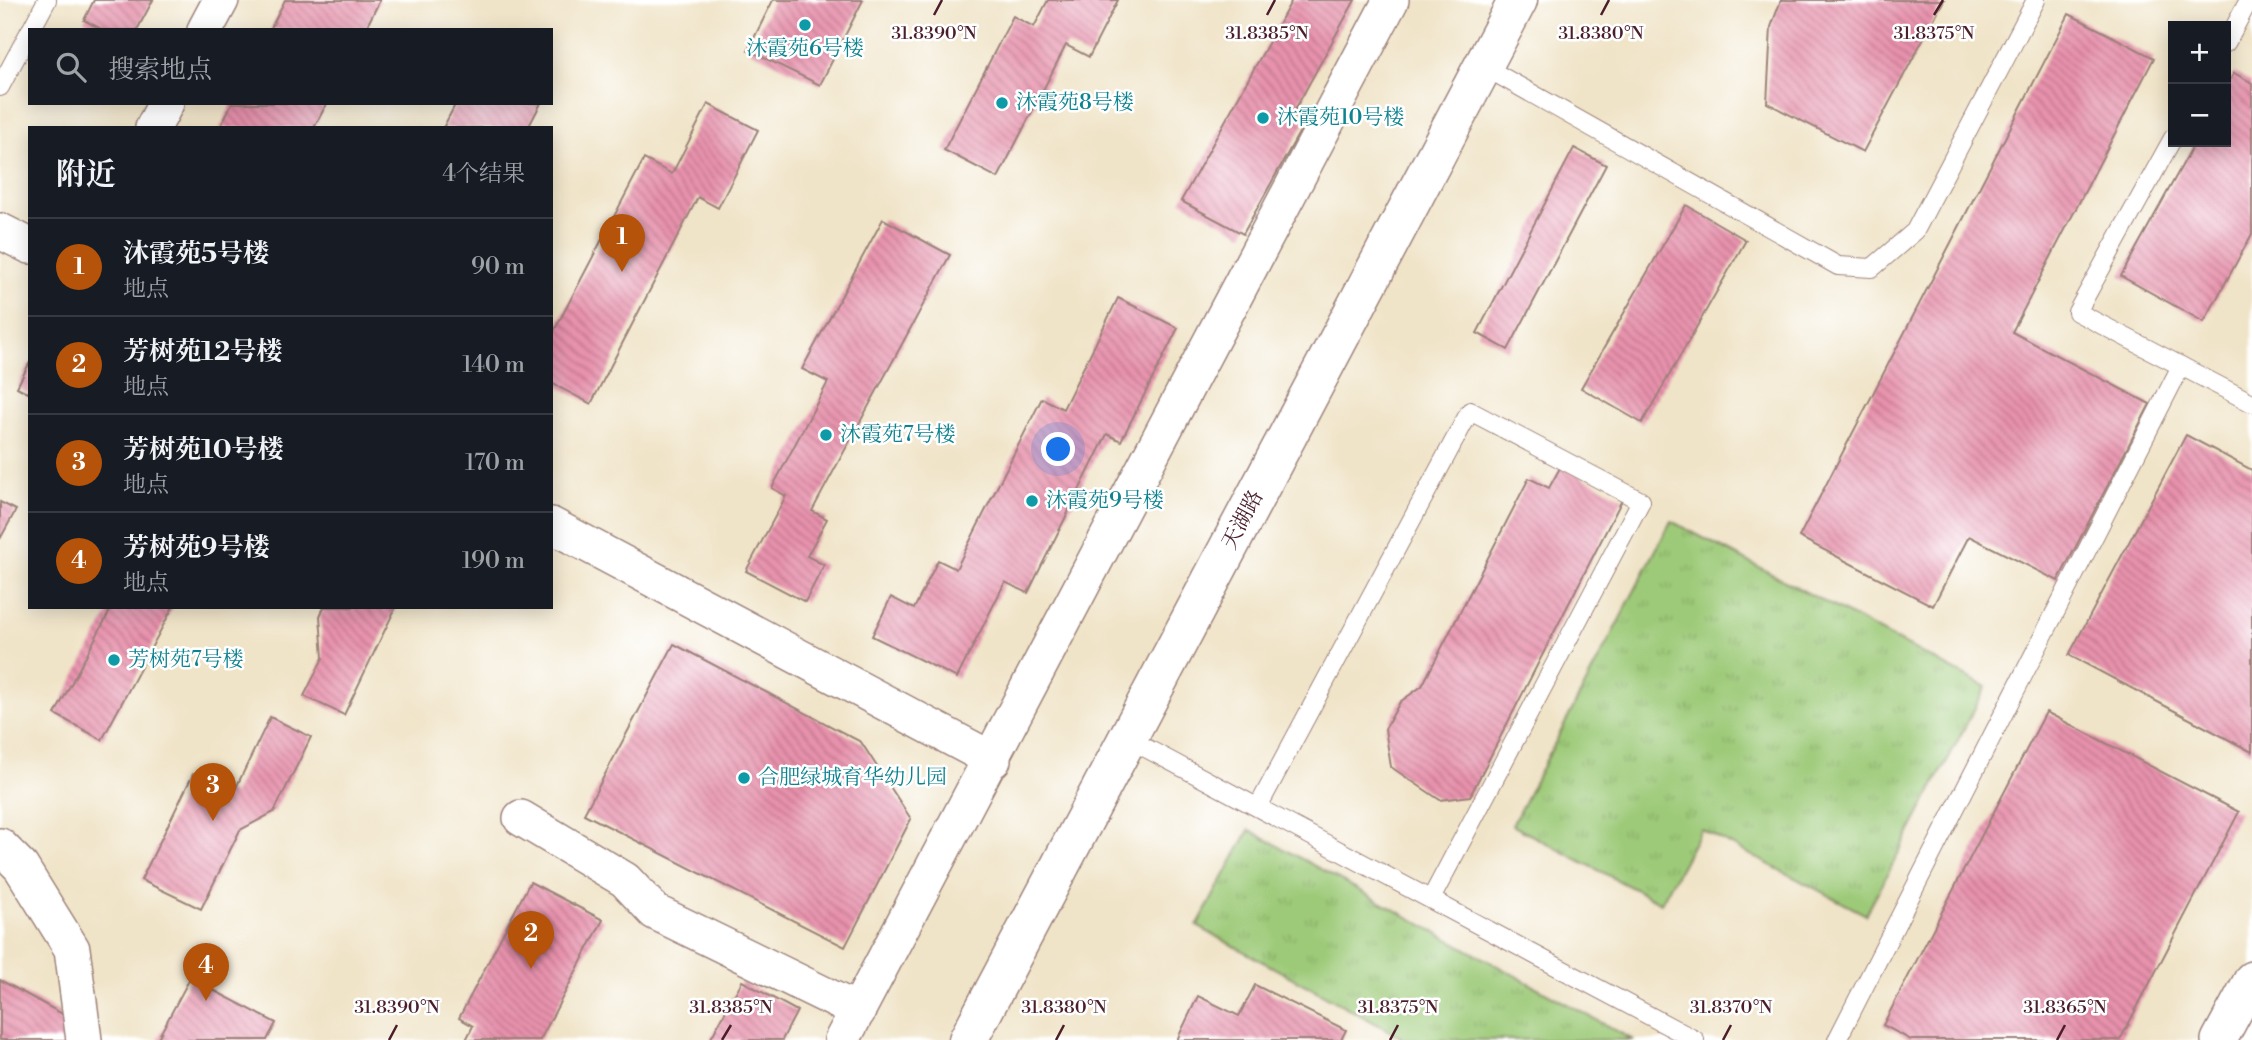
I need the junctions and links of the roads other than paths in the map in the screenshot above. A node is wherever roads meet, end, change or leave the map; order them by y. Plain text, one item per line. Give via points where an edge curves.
1 (47, 0) edge
2 (221, 0) edge
3 (1391, 0) edge
4 (1518, 0) edge
5 (2036, 0) edge
6 (2249, 0) edge
7 (32, 28) edge
8 (206, 28) edge
9 (2231, 34) edge
10 (28, 35) edge
11 (1483, 66) junction
12 (0, 87) edge
13 (165, 105) edge
14 (154, 126) edge
15 (2168, 147) edge
16 (0, 231) edge
17 (28, 245) edge
18 (2180, 366) junction
19 (2252, 402) edge
20 (553, 525) edge
21 (1127, 738) junction
22 (993, 760) junction
23 (1258, 807) junction
24 (521, 818) dead end
25 (0, 846) edge
26 (1431, 899) junction
27 (2252, 979) edge
28 (850, 1025) edge
29 (84, 1040) edge
30 (968, 1040) edge
31 (1695, 1040) edge
32 (1837, 1040) edge
33 (2219, 1040) edge

1 - 7 lane
2 - 8 street
3 - 22 street
4 - 11 street, 天湖路
5 - 11 lane via 1915,230 1871,268 1838,266
6 - 9 lane
10 - 12 lane
11 - 21 street, 天湖路
13 - 14 street
15 - 18 lane via 2077,312
16 - 17 street
18 - 19 lane
18 - 32 lane
20 - 22 street
21 - 23 lane
21 - 30 street, 天湖路
22 - 28 street
23 - 26 lane
23 - 26 lane via 1470,411 1641,501
24 - 28 street via 625,880 655,912
25 - 29 street via 21,867 72,949
26 - 31 lane
27 - 33 street

